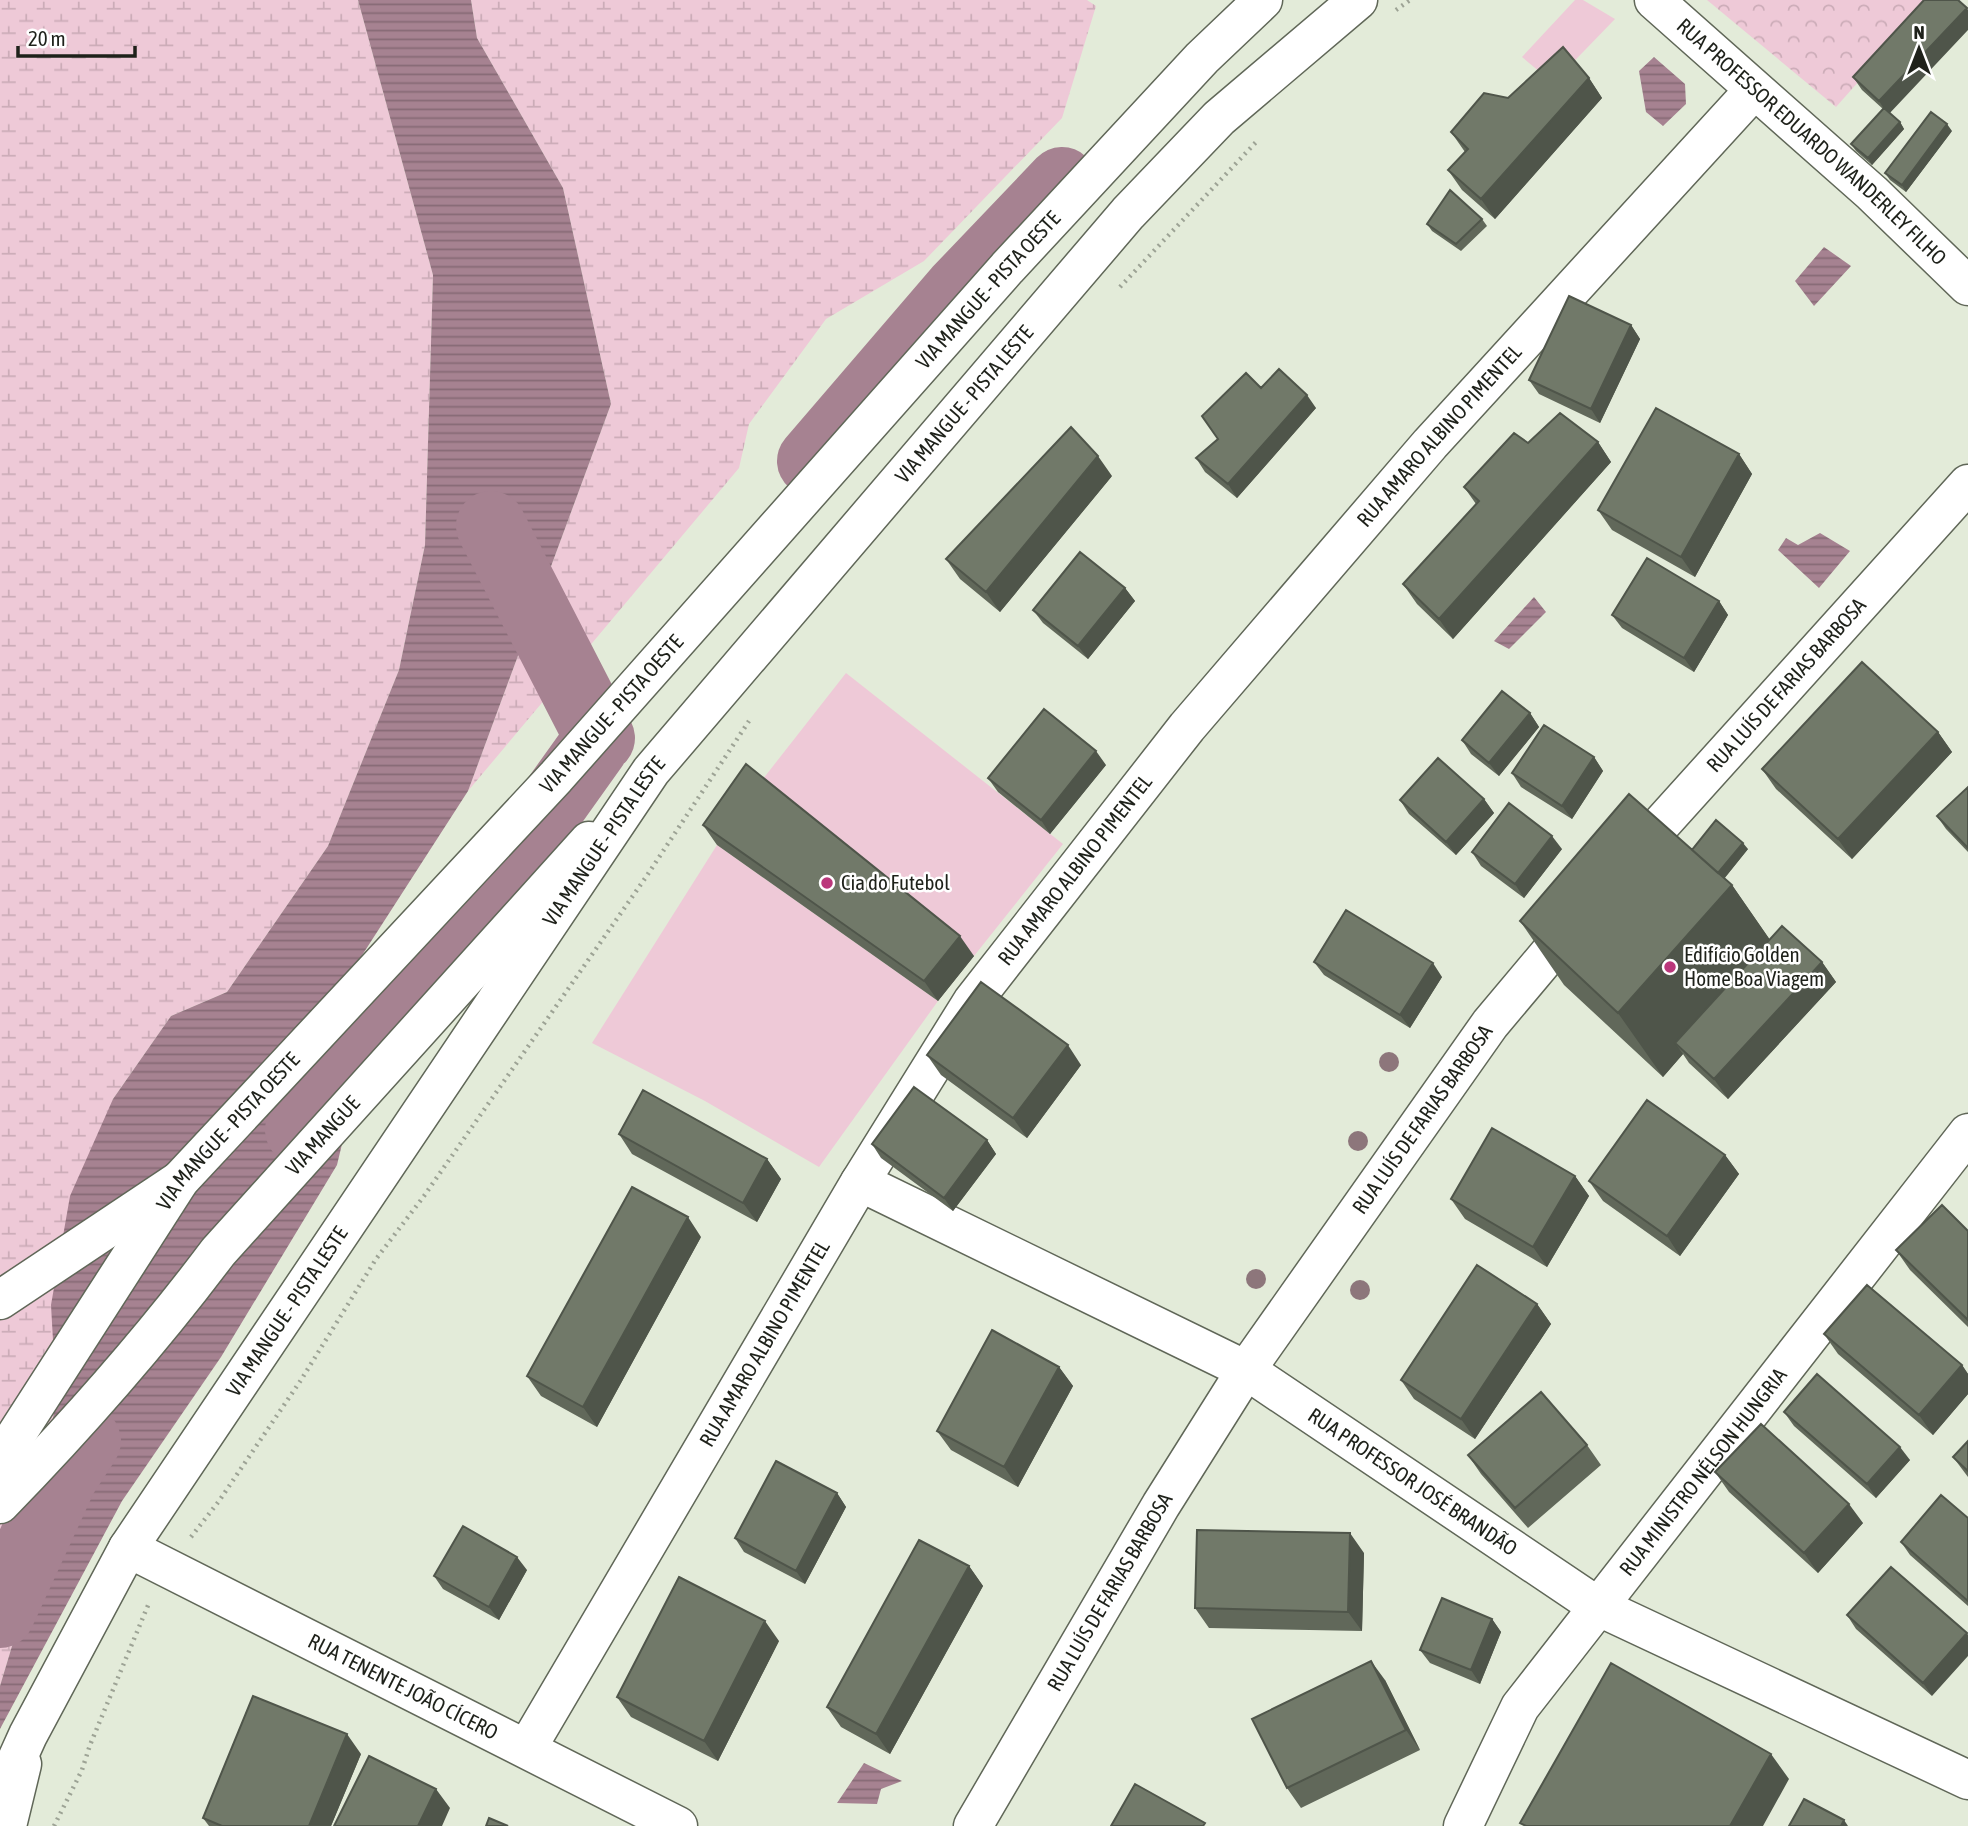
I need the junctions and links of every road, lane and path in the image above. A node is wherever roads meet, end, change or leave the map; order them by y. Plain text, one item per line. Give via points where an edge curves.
1 (1263, 0) edge
2 (1410, 0) edge
3 (1654, 0) edge
4 (1374, 7) edge
5 (1754, 90) junction
6 (1266, 131) dead end
7 (1968, 286) edge
8 (1116, 292) dead end
9 (1968, 484) edge
10 (756, 710) dead end
11 (651, 771) junction
12 (1968, 1133) edge
13 (180, 1180) junction
14 (860, 1182) junction
15 (0, 1300) edge
16 (1246, 1370) junction
17 (0, 1460) edge
18 (0, 1504) edge
19 (186, 1543) dead end
20 (128, 1548) junction
21 (150, 1599) dead end
22 (1597, 1605) junction
23 (28, 1735) junction
24 (527, 1748) junction
25 (1968, 1780) edge
26 (0, 1797) edge
27 (7, 1826) edge
28 (54, 1826) edge
29 (678, 1826) edge
30 (973, 1826) edge
31 (1463, 1826) edge

1 - 13 street, VIA MANGUE - PISTA OESTE via 1202,58 1007,268 556,777
2 - 4 path
3 - 5 street, RUA PROFESSOR EDUARDO WANDERLEY FILHO
4 - 11 street, VIA MANGUE - PISTA LESTE via 1219,118 1128,213
5 - 7 street, RUA PROFESSOR EDUARDO WANDERLEY FILHO via 1872,193
5 - 14 street, RUA AMARO ALBINO PIMENTEL via 1430,444 1187,727 972,1002
6 - 8 path
9 - 16 street, RUA LUÍS DE FARIAS BARBOSA via 1667,814 1490,1024
10 - 19 path via 630,900 376,1259 332,1334
11 - 18 street, VIA MANGUE via 218,1252 169,1317 68,1434
11 - 20 street, VIA MANGUE - PISTA LESTE
12 - 22 street, RUA MINISTRO NÉLSON HUNGRIA
13 - 15 street
13 - 17 street, VIA MANGUE - PISTA OESTE
14 - 16 street, RUA PROFESSOR JOSÉ BRANDÃO
14 - 24 street, RUA AMARO ALBINO PIMENTEL
16 - 22 street, RUA PROFESSOR JOSÉ BRANDÃO
16 - 30 street, RUA LUÍS DE FARIAS BARBOSA via 1161,1505
20 - 23 street, VIA MANGUE - PISTA LESTE
20 - 24 street, RUA TENENTE JOÃO CÍCERO
21 - 28 path via 82,1770
22 - 25 street, RUA PROFESSOR JOSÉ BRANDÃO
22 - 31 street, RUA MINISTRO NÉLSON HUNGRIA via 1520,1707
23 - 26 street, VIA MANGUE - PISTA LESTE
23 - 27 street
24 - 29 street, RUA TENENTE JOÃO CÍCERO

